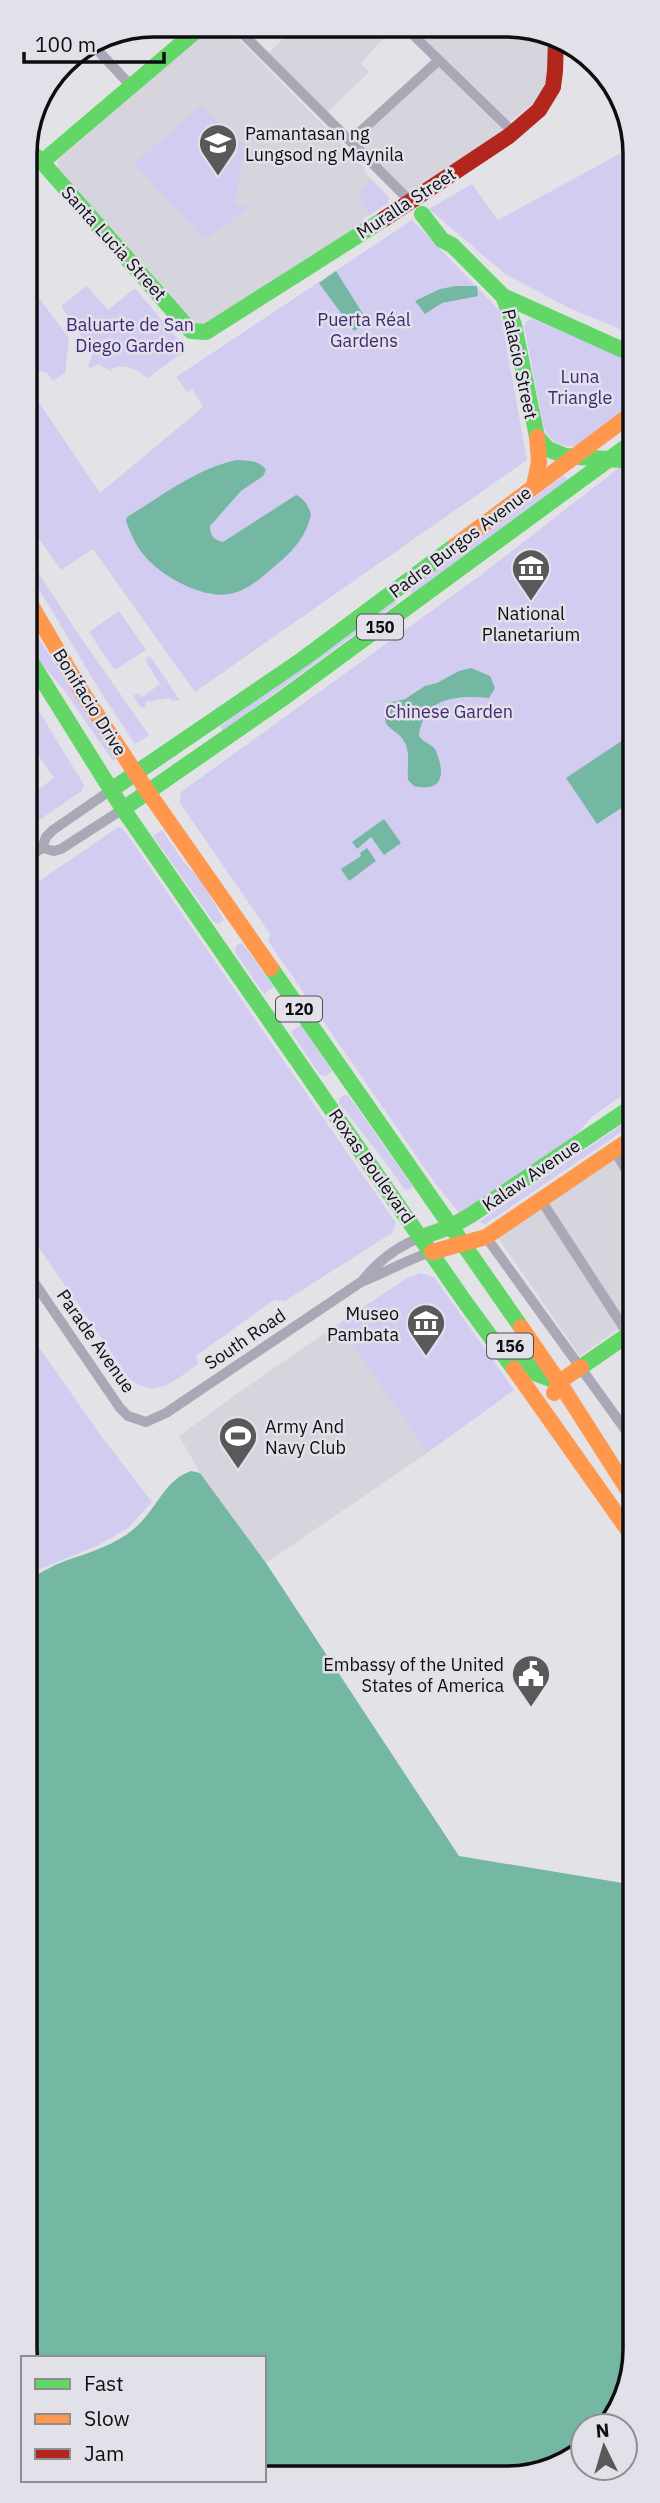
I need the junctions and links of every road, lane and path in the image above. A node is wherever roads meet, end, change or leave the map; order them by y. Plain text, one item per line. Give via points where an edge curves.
1 (188, 37) edge
2 (245, 37) edge
3 (415, 37) edge
4 (555, 48) edge
5 (98, 51) edge
6 (439, 60) junction
7 (131, 86) junction
8 (513, 132) junction
9 (350, 141) junction
10 (37, 157) edge
11 (42, 162) junction
12 (420, 211) junction
13 (503, 296) junction
14 (533, 308) junction
15 (514, 325) junction
16 (206, 332) joint
17 (623, 350) edge
18 (623, 420) edge
19 (537, 437) junction
20 (623, 449) edge
21 (574, 457) junction
22 (610, 459) junction
23 (623, 460) edge
24 (534, 486) junction
25 (398, 589) junction
26 (410, 605) junction
27 (37, 620) edge
28 (37, 672) edge
29 (210, 722) junction
30 (223, 740) junction
31 (135, 773) junction
32 (111, 790) junction
33 (148, 792) junction
34 (123, 809) junction
35 (42, 848) junction
36 (37, 852) edge
37 (244, 931) junction
38 (219, 947) junction
39 (349, 1082) junction
40 (325, 1098) junction
41 (623, 1113) edge
42 (623, 1144) edge
43 (614, 1150) junction
44 (623, 1165) edge
45 (541, 1200) junction
46 (450, 1227) junction
47 (422, 1237) junction
48 (486, 1237) junction
49 (464, 1245) junction
50 (432, 1252) junction
51 (361, 1282) junction
52 (37, 1287) edge
53 (465, 1302) junction
54 (623, 1322) edge
55 (623, 1343) edge
56 (581, 1367) junction
57 (559, 1382) junction
58 (146, 1422) joint
59 (623, 1426) edge
60 (565, 1438) junction
61 (623, 1475) edge
62 (623, 1523) edge

1 - 7 main road
2 - 9 street
3 - 6 street
4 - 8 main road, Muralla Street via 550,95
5 - 7 street
6 - 8 street
6 - 9 street
7 - 11 main road
8 - 12 main road, Muralla Street
9 - 12 street
10 - 11 main road, Santa Lucia Street
11 - 16 main road, Santa Lucia Street via 191,331
12 - 13 main road
12 - 16 main road, Muralla Street
13 - 14 main road
13 - 15 main road, Palacio Street
14 - 15 main road via 518,314
14 - 17 main road
15 - 19 main road, Palacio Street
18 - 21 main road, Padre Burgos Avenue / 150
19 - 21 main road, Palacio Street via 553,452
19 - 24 main road via 539,462
20 - 22 main road, Padre Burgos Avenue / 150
21 - 22 main road, Palacio Street
21 - 24 main road, Padre Burgos Avenue / 150
22 - 23 main road, Palacio Street
22 - 26 main road, Padre Burgos Avenue / 150
24 - 25 main road, Padre Burgos Avenue / 150
25 - 26 main road
25 - 29 main road, Padre Burgos Avenue / 150
26 - 30 main road, Padre Burgos Avenue / 150
27 - 31 main road, Bonifacio Drive / 120
28 - 32 main road, Bonifacio Drive / 120
29 - 30 main road
29 - 31 main road, Padre Burgos Avenue / 150
30 - 33 main road, Padre Burgos Avenue / 150
31 - 32 main road, Padre Burgos Avenue / 150
31 - 33 main road, Roxas Boulevard / 120
32 - 34 main road, Roxas Boulevard / 120
32 - 35 street via 53,830
33 - 34 main road, Padre Burgos Avenue / 150
33 - 37 main road, Roxas Boulevard / 120
34 - 35 street via 61,849
34 - 38 main road, Roxas Boulevard / 120
35 - 36 street
37 - 38 main road
37 - 39 main road, Roxas Boulevard / 120
38 - 40 main road, Roxas Boulevard / 120
39 - 40 main road
39 - 46 main road, Roxas Boulevard / 120
40 - 47 main road, Roxas Boulevard / 120
41 - 46 main road, Kalaw Avenue
42 - 43 main road, Kalaw Avenue
43 - 44 street
43 - 45 main road, Kalaw Avenue
45 - 48 main road, Kalaw Avenue
45 - 54 street
46 - 47 main road, Kalaw Avenue
46 - 49 main road, Roxas Boulevard / 120
47 - 50 main road, Roxas Boulevard / 120
47 - 51 street, South Road via 402,1244
48 - 49 main road, Kalaw Avenue
48 - 56 street
49 - 50 main road, Kalaw Avenue
49 - 57 main road, Roxas Boulevard / 120
50 - 51 street, South Road
50 - 53 main road, Roxas Boulevard / 120
51 - 58 street, South Road
52 - 58 street, Parade Avenue via 120,1408
53 - 57 main road, 156 via 539,1376
53 - 60 main road, Roxas Boulevard / 120
55 - 56 main road
56 - 57 main road
56 - 59 street
57 - 60 main road via 554,1404
57 - 61 main road, Roxas Boulevard / 120
60 - 62 main road, Roxas Boulevard / 120

